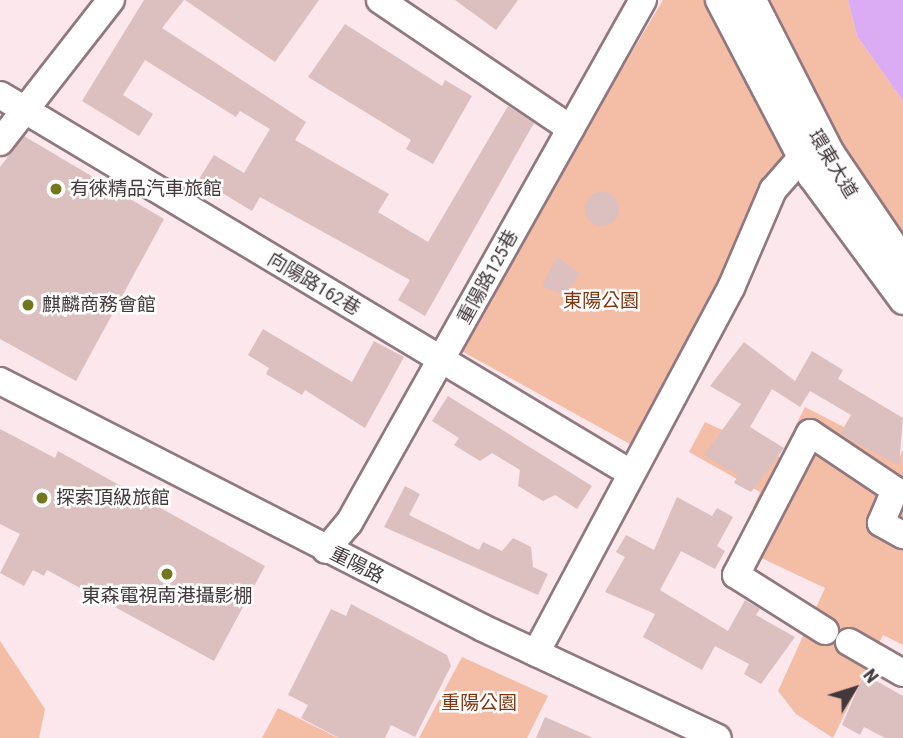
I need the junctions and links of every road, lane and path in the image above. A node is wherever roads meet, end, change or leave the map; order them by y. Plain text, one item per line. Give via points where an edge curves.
1 (111, 0) edge
2 (380, 0) edge
3 (643, 0) edge
4 (719, 0) edge
5 (746, 0) edge
6 (0, 95) edge
7 (25, 110) junction
8 (570, 129) junction
9 (0, 142) edge
10 (801, 158) junction
11 (903, 268) edge
12 (903, 301) edge
13 (440, 361) junction
14 (0, 381) edge
15 (628, 472) junction
16 (903, 535) edge
17 (326, 550) junction
18 (536, 653) junction
19 (903, 673) edge
20 (718, 738) edge

1 - 7 street
2 - 8 street
3 - 8 street, 重陽路125巷
4 - 10 street
5 - 11 highway, 環東大道 via 826,156
6 - 7 street, 向陽路162巷
7 - 9 street
7 - 13 street, 向陽路162巷
8 - 13 street, 重陽路125巷
10 - 12 street
10 - 15 street via 773,190 731,288
13 - 15 street, 向陽路162巷
13 - 17 street, 重陽路125巷 via 349,523
14 - 17 street, 重陽路
15 - 18 street
16 - 19 street via 881,523 895,490 810,433 736,575
17 - 18 street, 重陽路
18 - 20 street, 重陽路

